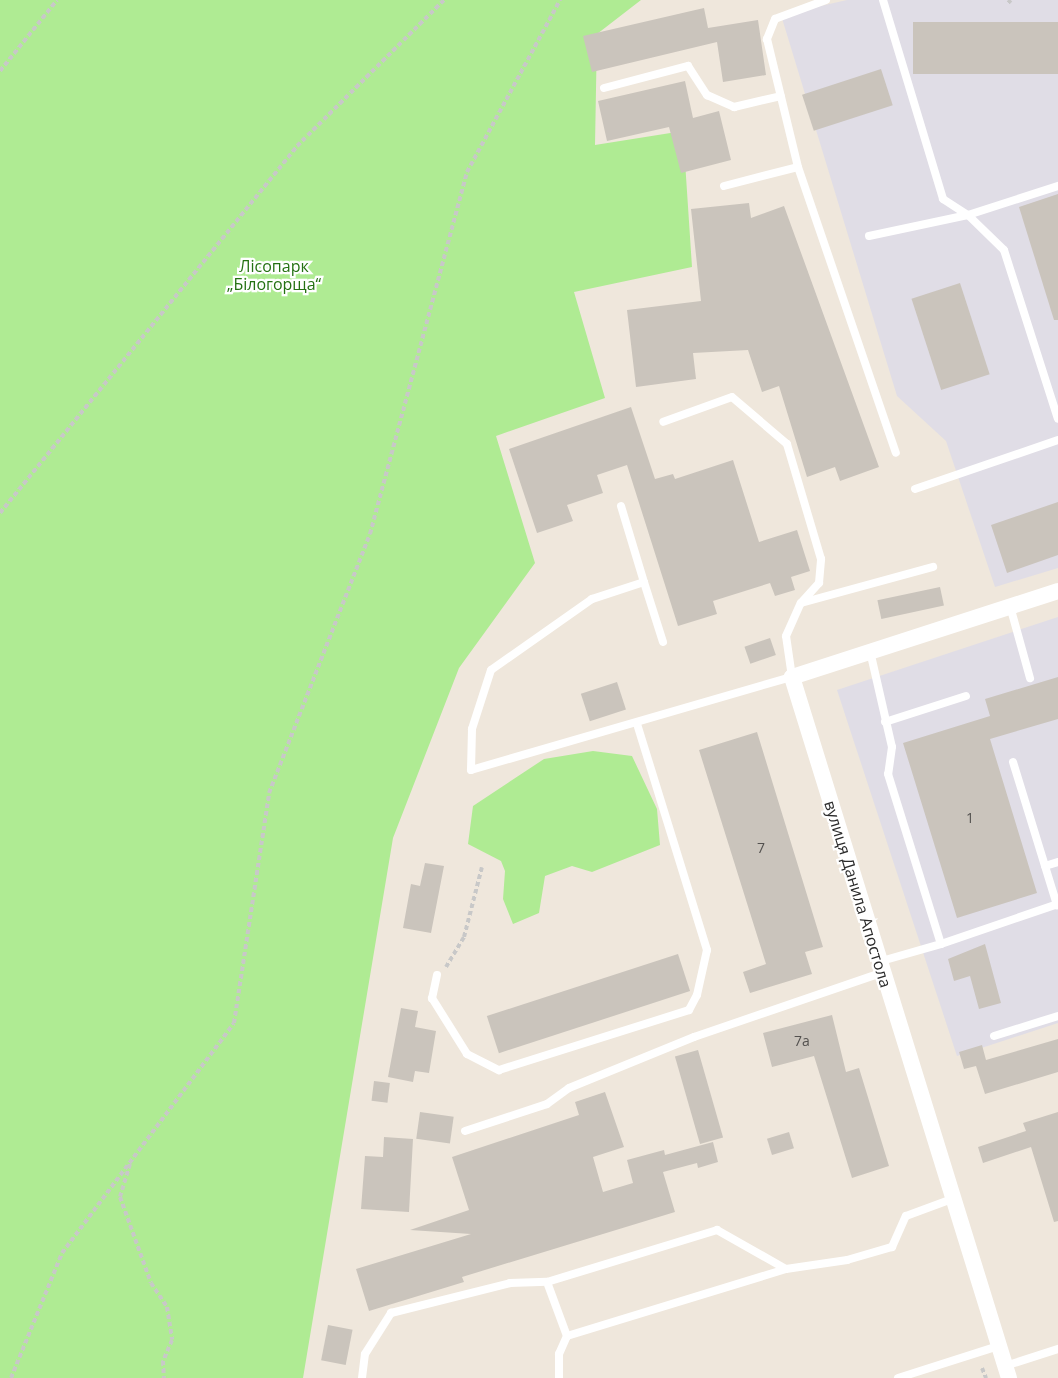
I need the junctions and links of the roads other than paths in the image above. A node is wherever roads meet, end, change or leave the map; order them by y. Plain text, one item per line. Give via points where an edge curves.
1 (826, 0) edge
2 (883, 0) edge
3 (603, 88) dead end
4 (781, 96) junction
5 (798, 167) junction
6 (724, 186) dead end
7 (1058, 186) edge
8 (968, 215) junction
9 (869, 236) dead end
10 (1058, 419) edge
11 (663, 422) dead end
12 (1058, 440) edge
13 (896, 453) dead end
14 (915, 489) dead end
15 (621, 506) dead end
16 (933, 567) dead end
17 (644, 582) junction
18 (1058, 591) edge
19 (801, 603) junction
20 (1010, 606) junction
21 (663, 642) dead end
22 (870, 651) junction
23 (792, 677) junction
24 (1030, 678) dead end
25 (966, 696) dead end
26 (885, 722) junction
27 (637, 724) junction
28 (1013, 762) dead end
29 (1058, 862) edge
30 (1045, 866) junction
31 (1058, 904) edge
32 (941, 944) junction
33 (880, 967) junction
34 (437, 975) road end
35 (1058, 1016) edge
36 (994, 1036) dead end
37 (465, 1131) dead end
38 (952, 1199) junction
39 (786, 1269) junction
40 (547, 1282) junction
41 (567, 1336) junction
42 (998, 1347) junction
43 (1058, 1347) edge
44 (1007, 1372) edge
45 (362, 1378) edge
46 (559, 1378) edge
47 (897, 1378) edge

1 - 4 lane via 775,19 768,28 767,39
2 - 8 lane via 943,199
3 - 4 lane via 688,66 707,95 734,107
4 - 5 lane
5 - 6 lane
5 - 13 lane
7 - 8 lane
8 - 9 lane
8 - 10 lane via 1004,249
11 - 19 lane via 732,397 787,444 821,558 819,584
12 - 14 lane
15 - 17 lane
16 - 19 lane
17 - 21 lane
17 - 27 lane via 592,599 491,670 472,729 471,770
18 - 20 street
19 - 23 lane via 786,636
20 - 22 street
20 - 24 lane
22 - 23 street
22 - 26 lane
23 - 27 lane
23 - 33 street, вулиця Данила Апостола
25 - 26 lane
26 - 32 lane via 892,747 888,774
27 - 34 lane via 707,950 697,996 689,1010 499,1070 467,1054 432,998
28 - 30 lane
29 - 30 lane
30 - 31 lane
31 - 32 lane
32 - 33 lane
33 - 37 lane via 569,1088 547,1104
33 - 38 street, вулиця Данила Апостола
35 - 36 lane
38 - 39 lane via 906,1216 892,1247 847,1260
38 - 42 street, вулиця Данила Апостола
39 - 40 lane via 717,1230
39 - 41 lane
40 - 41 lane
40 - 45 lane via 510,1283 391,1313 365,1354
41 - 46 lane via 559,1354
42 - 44 street, вулиця Данила Апостола
42 - 47 lane
43 - 44 lane

